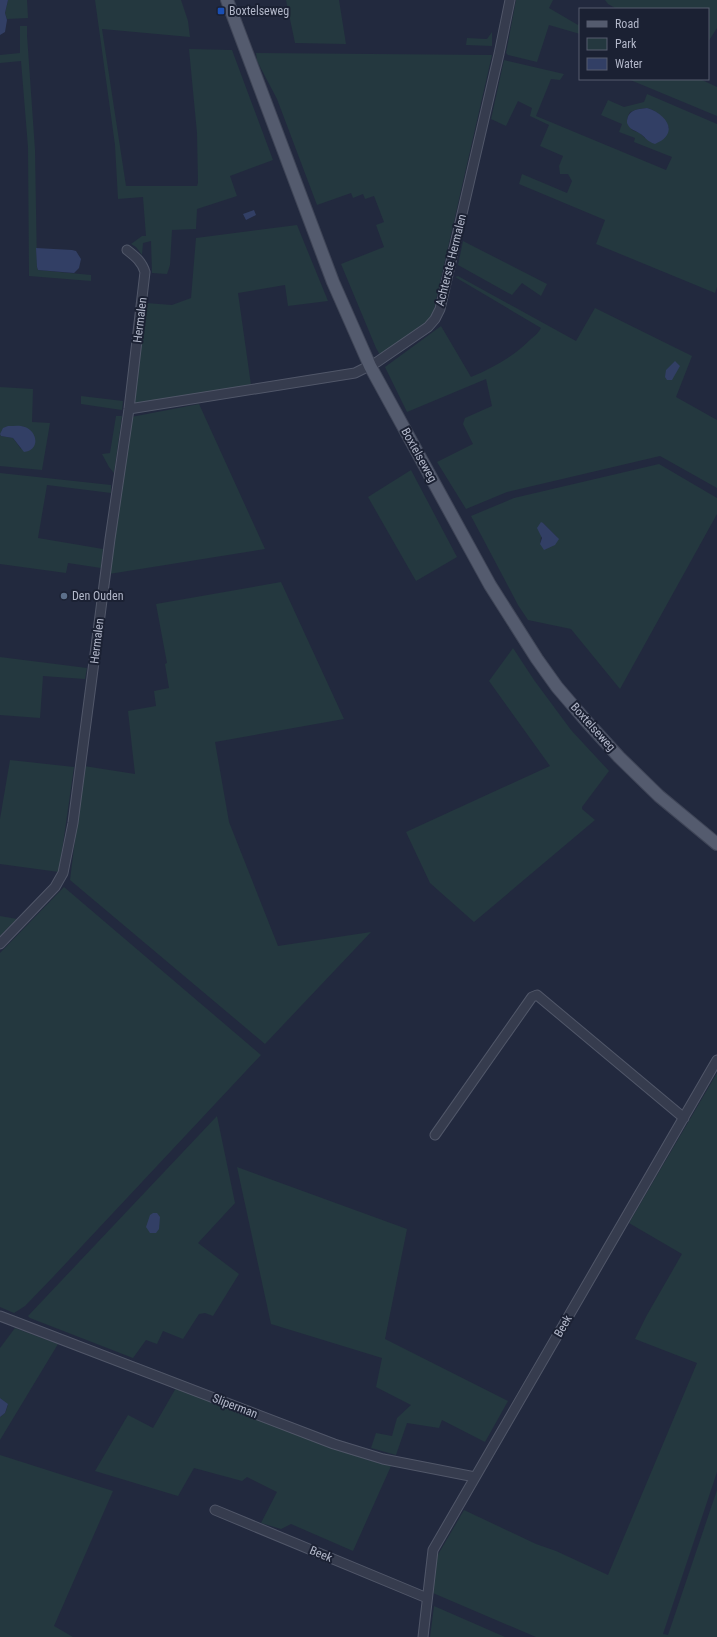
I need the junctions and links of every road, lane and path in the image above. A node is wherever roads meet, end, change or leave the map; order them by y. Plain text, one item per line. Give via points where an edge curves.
1 (227, 0) edge
2 (510, 0) edge
3 (127, 250) dead end
4 (370, 366) junction
5 (129, 409) junction
6 (717, 844) edge
7 (0, 944) edge
8 (717, 1060) edge
9 (684, 1118) junction
10 (435, 1135) dead end
11 (0, 1316) edge
12 (475, 1477) junction
13 (216, 1510) dead end
14 (427, 1598) junction
15 (423, 1637) edge

1 - 4 main road, Boxtelseweg via 334,282
2 - 4 street, Achterste Hermalen via 440,309 428,327
3 - 5 street, Hermalen via 138,258 145,272
4 - 5 street, Achterste Hermalen via 355,373
4 - 6 main road, Boxtelseweg via 490,585 557,687 619,757 659,796
5 - 7 street, Hermalen via 73,823 63,872 55,887
8 - 9 street, Beek
9 - 10 street via 537,995 532,996
9 - 12 street, Beek
11 - 12 street, Sliperman via 334,1444 383,1459
12 - 14 street, Beek via 433,1550
13 - 14 street, Beek
14 - 15 street, Beek

